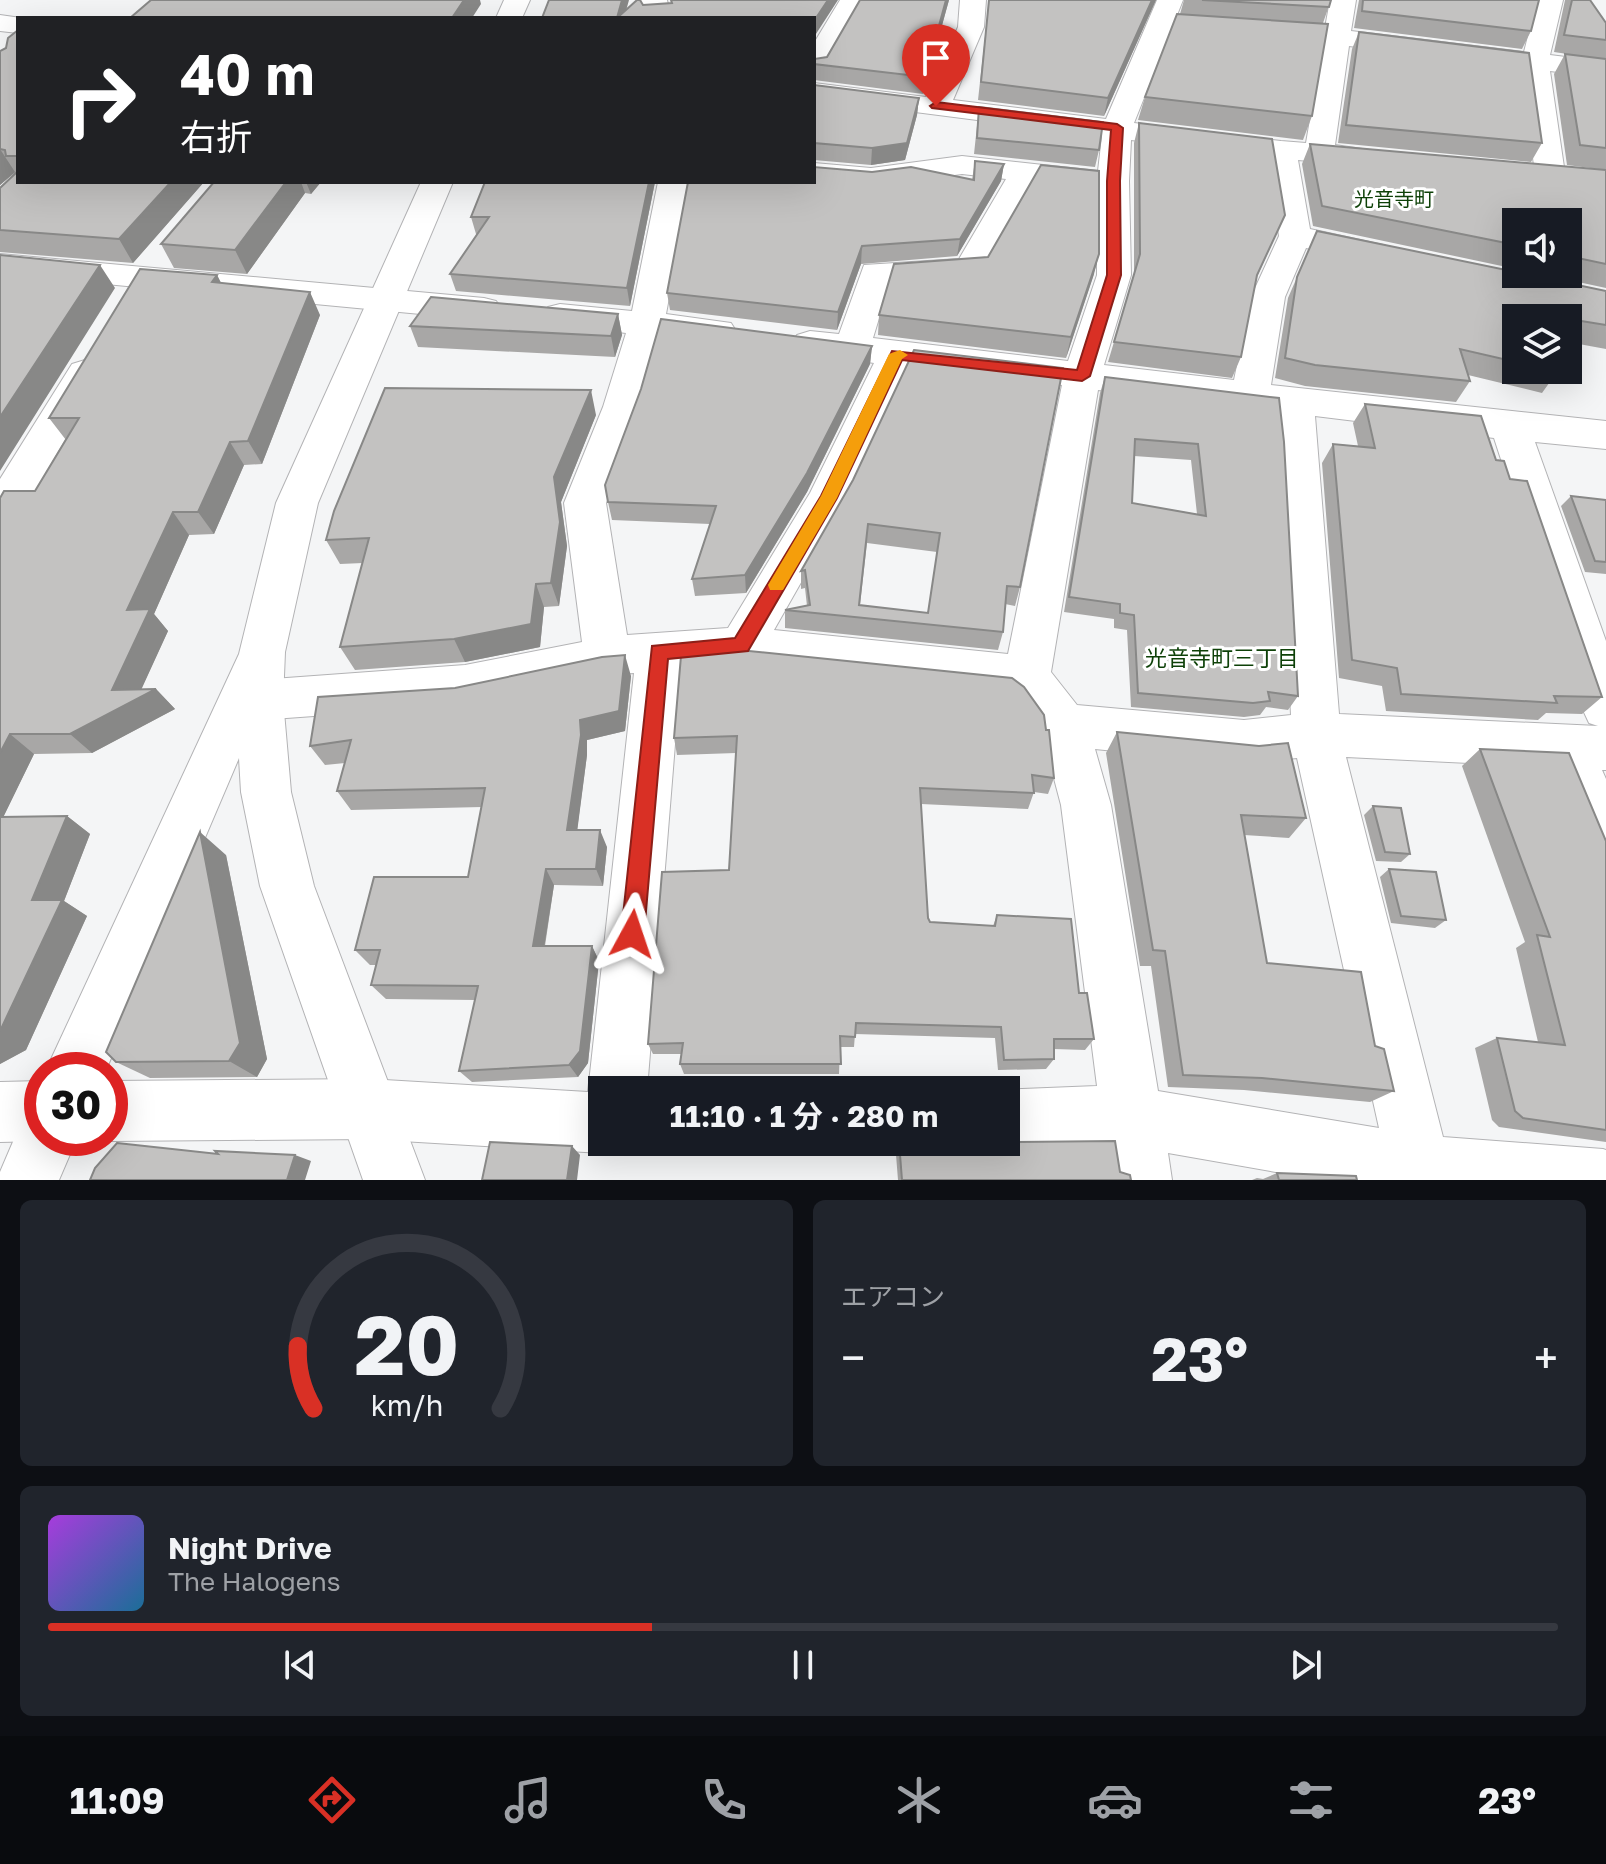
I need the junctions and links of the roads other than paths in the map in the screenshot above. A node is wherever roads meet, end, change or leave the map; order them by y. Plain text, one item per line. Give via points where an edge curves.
1 (853, 0) edge
2 (973, 0) edge
3 (1343, 0) edge
4 (1550, 0) edge
5 (1174, 18) edge
6 (1235, 31) edge
7 (1339, 37) junction
8 (1535, 61) junction
9 (816, 63) edge
10 (1606, 70) edge
11 (816, 91) edge
12 (936, 106) junction
13 (1117, 128) junction
14 (1281, 150) junction
15 (1319, 152) junction
16 (1388, 159) edge
17 (816, 172) edge
18 (1025, 172) junction
19 (1520, 172) edge
20 (1113, 181) junction
21 (436, 184) edge
22 (674, 184) edge
23 (1295, 236) junction
24 (173, 242) edge
25 (1404, 259) edge
26 (0, 264) edge
27 (134, 290) junction
28 (385, 301) junction
29 (647, 322) junction
30 (104, 342) edge
31 (852, 349) junction
32 (897, 354) junction
33 (1082, 376) junction
34 (1250, 396) junction
35 (1295, 401) junction
36 (1510, 426) junction
37 (1606, 435) edge
38 (0, 514) edge
39 (741, 646) junction
40 (659, 652) junction
41 (607, 656) junction
42 (260, 676) junction
43 (1027, 676) junction
44 (1606, 708) edge
45 (1064, 725) junction
46 (1316, 734) junction
47 (1587, 748) edge
48 (1606, 842) edge
49 (84, 1052) edge
50 (618, 1076) edge
51 (368, 1109) junction
52 (24, 1111) edge
53 (128, 1111) edge
54 (0, 1112) edge
55 (1129, 1116) junction
56 (1020, 1118) edge
57 (588, 1122) edge
58 (38, 1156) edge
59 (1419, 1166) junction
60 (28, 1180) edge
61 (394, 1180) edge
62 (1141, 1180) edge
63 (1603, 1180) edge

1 - 9 street
2 - 12 street via 971,27
3 - 7 street
4 - 8 street
5 - 13 street
6 - 7 street
7 - 8 street
7 - 15 street
8 - 10 street
8 - 19 street via 1564,176
11 - 12 street
12 - 13 street
13 - 14 street
13 - 20 street
14 - 15 street
14 - 23 street
15 - 16 street
17 - 18 street via 871,177 962,165
18 - 20 street
18 - 31 street via 970,269 876,272
20 - 33 street via 1114,275
21 - 28 street
22 - 29 street
23 - 25 street
23 - 34 street via 1268,297
24 - 27 street
26 - 27 street
27 - 28 street
28 - 29 street
28 - 42 street via 297,503
29 - 31 street
29 - 41 street via 585,503
30 - 38 street
31 - 32 street
32 - 33 street
32 - 39 street via 828,498
33 - 34 street
33 - 43 street
34 - 35 street
35 - 36 street
35 - 46 street
36 - 37 street
36 - 44 street
39 - 40 street
39 - 43 street
40 - 41 street
40 - 50 street
41 - 42 street via 465,685
42 - 49 street
42 - 51 street via 266,792 287,886
43 - 45 street
45 - 46 street via 1244,742
45 - 55 street via 1086,805
46 - 47 street
46 - 59 street
47 - 48 street
51 - 53 street
51 - 57 street
51 - 61 street
52 - 54 street
55 - 56 street
55 - 59 street
55 - 62 street
58 - 60 street
59 - 63 street

